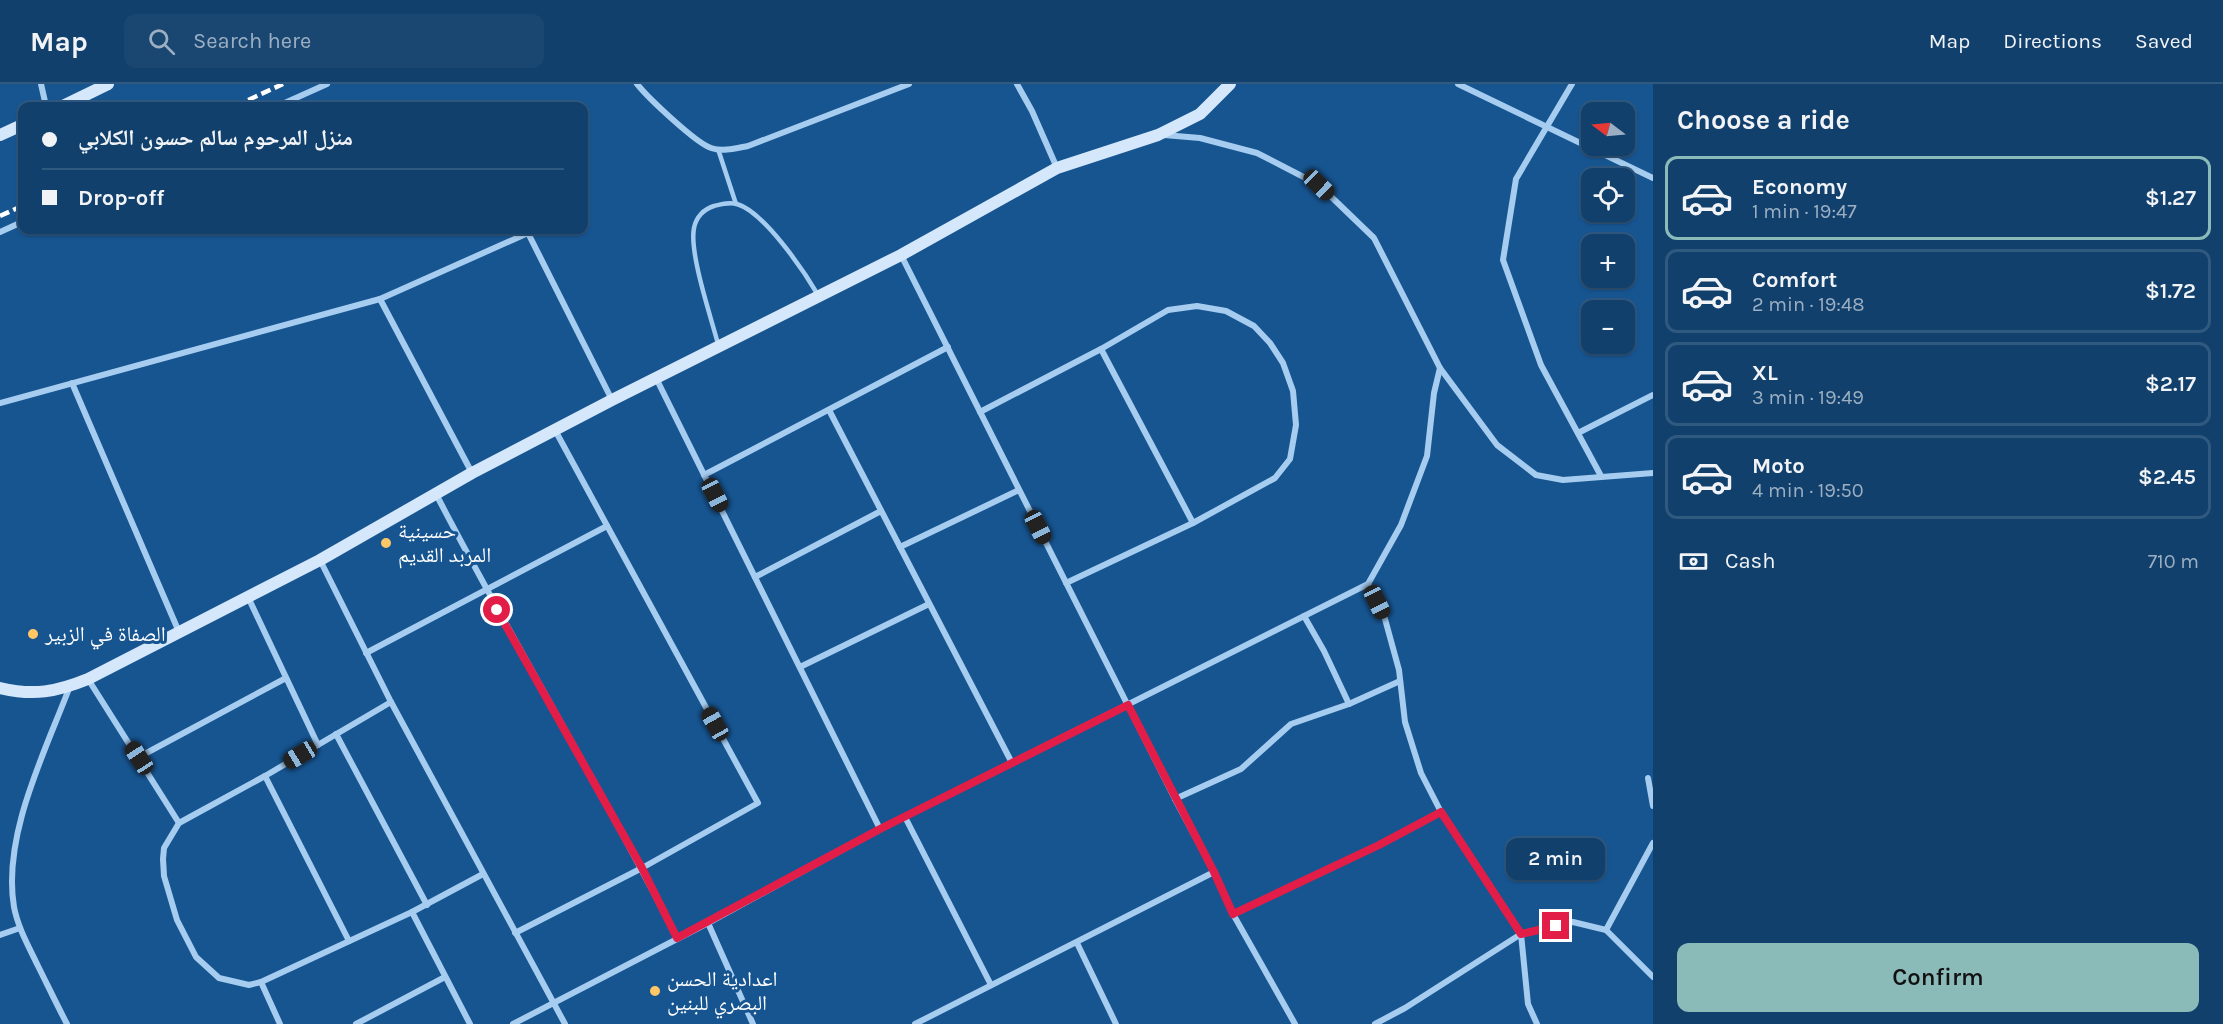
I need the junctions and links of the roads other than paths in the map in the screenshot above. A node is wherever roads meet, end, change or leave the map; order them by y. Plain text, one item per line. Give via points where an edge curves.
1 (41, 84) edge
2 (108, 84) edge
3 (327, 84) edge
4 (637, 84) edge
5 (909, 84) edge
6 (1017, 84) edge
7 (1230, 84) edge
8 (1458, 84) edge
9 (1572, 84) edge
10 (45, 102) edge
11 (71, 102) edge
12 (287, 102) edge
13 (18, 127) edge
14 (1548, 127) junction
15 (0, 135) edge
16 (1158, 135) junction
17 (718, 149) junction
18 (1057, 168) junction
19 (1653, 178) edge
20 (736, 204) junction
21 (18, 224) edge
22 (0, 232) edge
23 (521, 234) edge
24 (529, 234) edge
25 (901, 255) junction
26 (819, 296) junction
27 (380, 299) junction
28 (718, 347) junction
29 (948, 347) junction
30 (1101, 349) junction
31 (1440, 368) junction
32 (656, 378) junction
33 (72, 383) junction
34 (1653, 395) edge
35 (612, 400) junction
36 (0, 403) edge
37 (829, 410) junction
38 (980, 412) junction
39 (555, 430) junction
40 (1578, 433) junction
41 (472, 473) junction
42 (1653, 473) edge
43 (705, 475) junction
44 (1601, 476) junction
45 (1019, 490) junction
46 (436, 494) junction
47 (881, 511) junction
48 (1193, 522) junction
49 (607, 526) junction
50 (900, 547) junction
51 (320, 560) junction
52 (755, 577) junction
53 (1066, 583) junction
54 (1368, 584) junction
55 (486, 590) junction
56 (248, 597) junction
57 (929, 604) junction
58 (1304, 616) junction
59 (180, 632) junction
60 (366, 653) junction
61 (800, 667) junction
62 (286, 678) junction
63 (88, 679) junction
64 (1400, 681) junction
65 (70, 686) junction
66 (0, 688) edge
67 (391, 702) junction
68 (1349, 704) junction
69 (1128, 705) junction
70 (336, 734) junction
71 (318, 745) junction
72 (139, 758) junction
73 (1012, 763) junction
74 (265, 776) junction
75 (1648, 778) dead end
76 (1175, 799) junction
77 (1653, 806) edge
78 (1441, 812) junction
79 (905, 817) junction
80 (179, 823) junction
81 (880, 829) junction
82 (1653, 843) edge
83 (642, 868) junction
84 (1214, 872) junction
85 (483, 874) junction
86 (427, 905) junction
87 (412, 912) junction
88 (1233, 914) junction
89 (708, 923) junction
90 (20, 928) junction
91 (1606, 930) junction
92 (515, 933) junction
93 (1521, 934) junction
94 (0, 935) edge
95 (677, 938) junction
96 (349, 941) junction
97 (1077, 943) junction
98 (445, 977) junction
99 (1653, 977) edge
100 (261, 982) junction
101 (992, 985) junction
102 (554, 1003) junction
103 (67, 1024) edge
104 (280, 1024) edge
105 (356, 1024) edge
106 (470, 1024) edge
107 (513, 1024) edge
108 (565, 1024) edge
109 (753, 1024) edge
110 (915, 1024) edge
111 (1116, 1024) edge
112 (1294, 1024) edge
113 (1375, 1024) edge
114 (1537, 1024) edge

1 - 10 street
2 - 11 street
3 - 12 street
4 - 17 street via 693,137
5 - 17 street via 748,146
6 - 18 street
7 - 16 street via 1200,114
8 - 14 street
9 - 14 street
13 - 15 street
14 - 19 street
14 - 40 street via 1516,179 1503,260 1541,365
16 - 18 street
16 - 31 street via 1200,138 1257,153 1319,185 1374,238
17 - 20 lane
18 - 25 street
20 - 26 lane via 750,210 777,237
20 - 28 lane via 708,208 696,219 693,231
21 - 22 street
23 - 27 street
24 - 35 street
25 - 26 street
25 - 29 street
26 - 28 street
27 - 33 street
27 - 41 street
28 - 32 street
29 - 37 street
29 - 38 street
30 - 38 street
30 - 48 street
30 - 48 street via 1168,310 1197,306 1226,310 1254,326 1283,363 1293,391 1296,425 1290,459 1275,478
31 - 44 street via 1497,445 1536,475 1563,480
31 - 54 street via 1428,456 1401,525
32 - 35 street
32 - 43 street
33 - 36 street
33 - 59 street
34 - 40 street
35 - 39 street
37 - 43 street
37 - 47 street
38 - 45 street
39 - 41 street
39 - 49 street
40 - 44 street
41 - 46 street
42 - 44 street
43 - 52 street
45 - 50 street
45 - 53 street
46 - 51 street
46 - 55 street
47 - 50 street
47 - 52 street
48 - 53 street
49 - 55 street
49 - 83 street via 758,803
50 - 57 street
51 - 56 street
51 - 60 street
52 - 61 street
53 - 69 street
54 - 58 street
54 - 64 street via 1385,619
55 - 60 street
55 - 83 street
56 - 59 street
56 - 62 street
57 - 61 street
57 - 73 street
58 - 68 street
58 - 69 street
59 - 63 street
60 - 67 street
61 - 81 street
62 - 71 street
62 - 72 street
63 - 65 street
63 - 72 street
64 - 68 street
64 - 78 street via 1405,722 1421,773
65 - 66 street via 33,693
65 - 90 street via 24,809 13,853 12,879
67 - 70 street
67 - 85 street
68 - 76 street via 1291,724 1241,769
69 - 73 street
69 - 76 street
70 - 71 street
70 - 86 street
71 - 74 street
72 - 80 street
73 - 79 street
74 - 80 street
74 - 96 street
75 - 77 street
76 - 84 street
78 - 88 street
78 - 93 street
79 - 81 street
79 - 101 street
80 - 100 street via 164,848 164,876 186,941 196,957 219,978 249,985
81 - 89 street
82 - 91 street
83 - 92 street
83 - 95 street
84 - 88 street
84 - 97 street
85 - 86 street
85 - 92 street
86 - 87 street
87 - 96 street
87 - 98 street
88 - 112 street
89 - 95 street
89 - 109 street
90 - 94 street
90 - 103 street
91 - 93 street via 1573,922
91 - 99 street
92 - 102 street
93 - 113 street
93 - 114 street via 1528,1004
95 - 102 street
96 - 100 street
97 - 101 street
97 - 111 street
98 - 105 street
98 - 106 street
100 - 104 street
101 - 110 street
102 - 107 street
102 - 108 street

